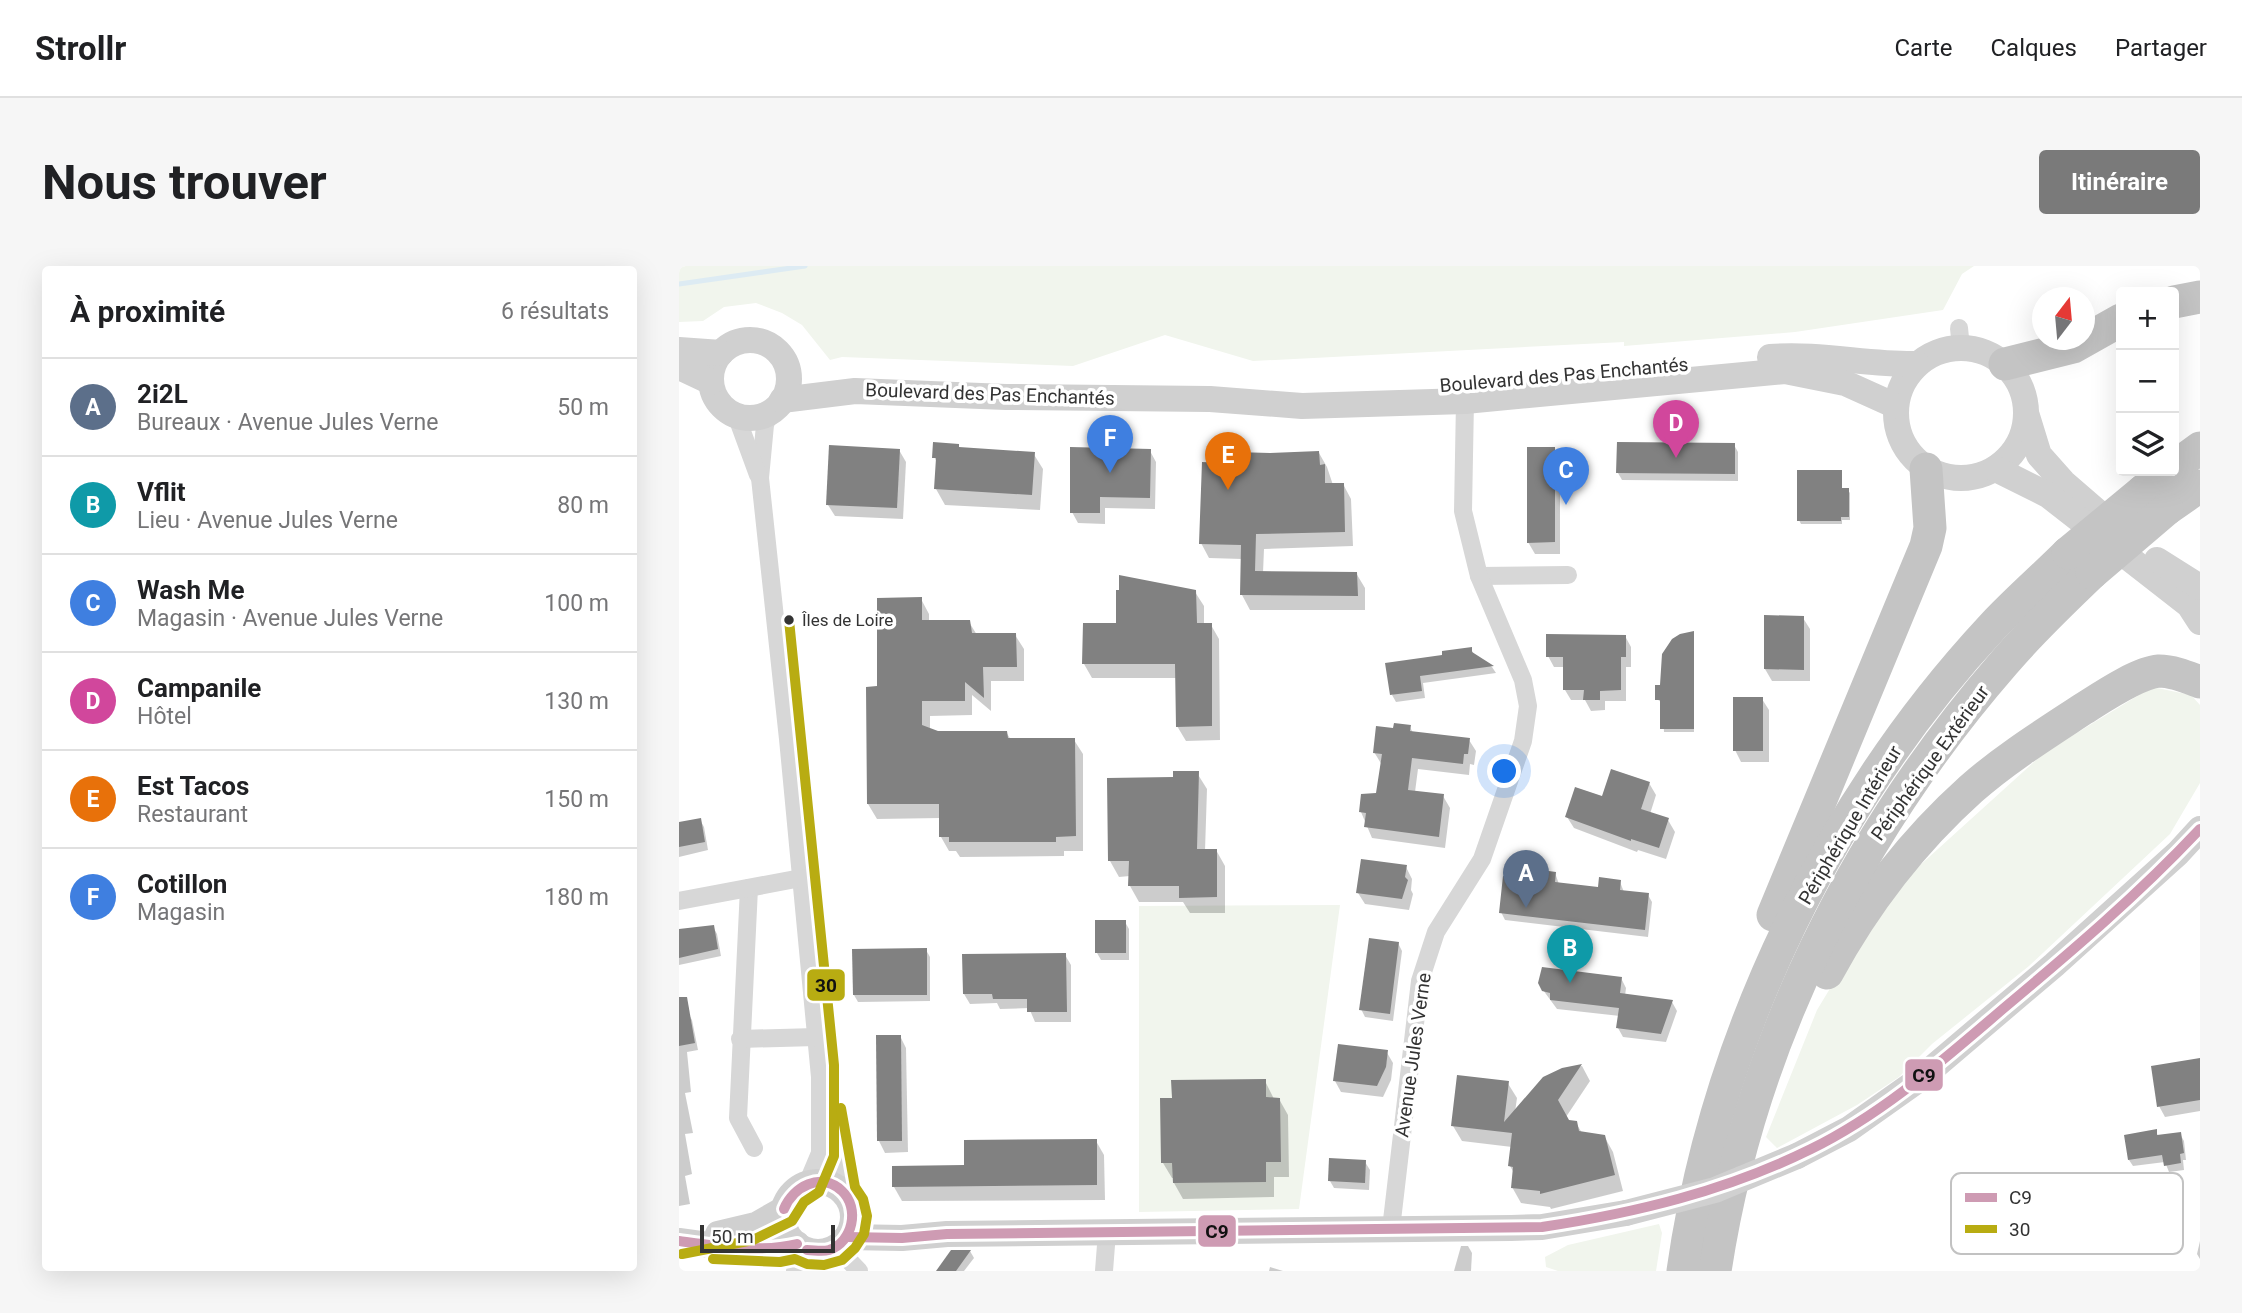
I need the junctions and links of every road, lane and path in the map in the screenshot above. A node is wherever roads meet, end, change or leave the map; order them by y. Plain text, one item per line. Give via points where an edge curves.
1 (2200, 297) edge
2 (2179, 301) edge
3 (2116, 323) edge
4 (679, 350) edge
5 (721, 353) junction
6 (1917, 364) junction
7 (2005, 364) junction
8 (679, 367) edge
9 (787, 370) junction
10 (711, 382) junction
11 (855, 391) junction
12 (1210, 399) junction
13 (1465, 401) junction
14 (776, 405) junction
15 (1896, 406) junction
16 (736, 415) junction
17 (2027, 416) junction
18 (2200, 448) edge
19 (2179, 463) edge
20 (1926, 469) junction
21 (1996, 469) junction
22 (2166, 476) edge
23 (760, 478) junction
24 (2200, 486) edge
25 (2155, 500) junction
26 (2080, 563) junction
27 (1568, 575) dead end
28 (1479, 576) junction
29 (2200, 587) edge
30 (2200, 622) edge
31 (2200, 682) edge
32 (2200, 829) edge
33 (801, 878) junction
34 (749, 888) junction
35 (679, 901) edge
36 (816, 1037) junction
37 (740, 1039) junction
38 (820, 1077) junction
39 (1727, 1080) junction
40 (1762, 1081) junction
41 (754, 1148) dead end
42 (807, 1184) junction
43 (847, 1200) junction
44 (784, 1209) junction
45 (1391, 1229) junction
46 (1107, 1232) junction
47 (947, 1234) junction
48 (681, 1243) edge
49 (817, 1253) edge
50 (859, 1271) edge
51 (1104, 1271) edge
52 (1683, 1271) edge
53 (1715, 1271) edge

1 - 2 highway
3 - 7 highway via 2073,347
4 - 5 main road
5 - 9 main road via 736,342 759,341 778,352
5 - 10 main road via 712,367
6 - 7 main road via 1960,338
6 - 12 main road, Boulevard des Pas Enchantés via 1786,356 1492,384 1303,390
6 - 15 main road via 1907,376
7 - 17 main road via 2025,397
8 - 10 main road
9 - 11 main road, Boulevard des Pas Enchantés
9 - 14 main road via 788,386
10 - 16 main road via 718,401
11 - 12 main road, Boulevard des Pas Enchantés
11 - 14 main road, Boulevard des Pas Enchantés
12 - 13 main road, Boulevard des Pas Enchantés via 1302,406
13 - 15 main road, Boulevard des Pas Enchantés via 1785,371 1845,383
13 - 28 street, Avenue Jules Verne via 1463,511
14 - 16 main road via 752,418
14 - 23 street via 765,425
15 - 20 main road via 1902,442
16 - 23 street
17 - 21 main road via 2023,437
17 - 29 main road via 2039,455 2063,482 2168,568
18 - 19 highway
20 - 21 main road via 1961,479
20 - 39 highway via 1930,528 1926,546 1766,932 1724,1047
21 - 30 main road via 2048,495 2189,605
22 - 25 highway
23 - 33 street
24 - 25 highway, Périphérique Extérieur
25 - 26 highway, Périphérique Extérieur, bridge
26 - 39 highway, Périphérique Intérieur via 1993,626 1924,709 1867,790 1805,896
26 - 40 highway, Périphérique Extérieur via 2036,628 1913,778 1879,830 1801,981
27 - 28 street
28 - 45 street, Avenue Jules Verne via 1523,680 1528,706 1523,741 1482,859 1436,932 1420,981
31 - 40 highway via 2173,672 2144,674 2032,742 1971,789 1903,859 1848,935 1786,1059
32 - 45 main road, bridge via 2054,965 1921,1078 1849,1129 1797,1156 1715,1190 1626,1213 1542,1227
33 - 34 street
33 - 36 street
34 - 35 street
34 - 37 street
36 - 37 street
36 - 38 street
37 - 41 street via 738,1118
38 - 42 street via 820,1153
38 - 43 street
39 - 52 highway, Périphérique Intérieur via 1701,1174
40 - 53 highway, Périphérique Extérieur via 1743,1141
42 - 43 main road via 824,1183
42 - 44 main road via 794,1192
43 - 47 main road via 889,1226
43 - 49 main road via 852,1226
44 - 48 main road via 749,1227
44 - 49 main road via 785,1227
45 - 46 main road
46 - 47 main road
46 - 51 street
47 - 49 main road
48 - 49 main road
49 - 50 street

